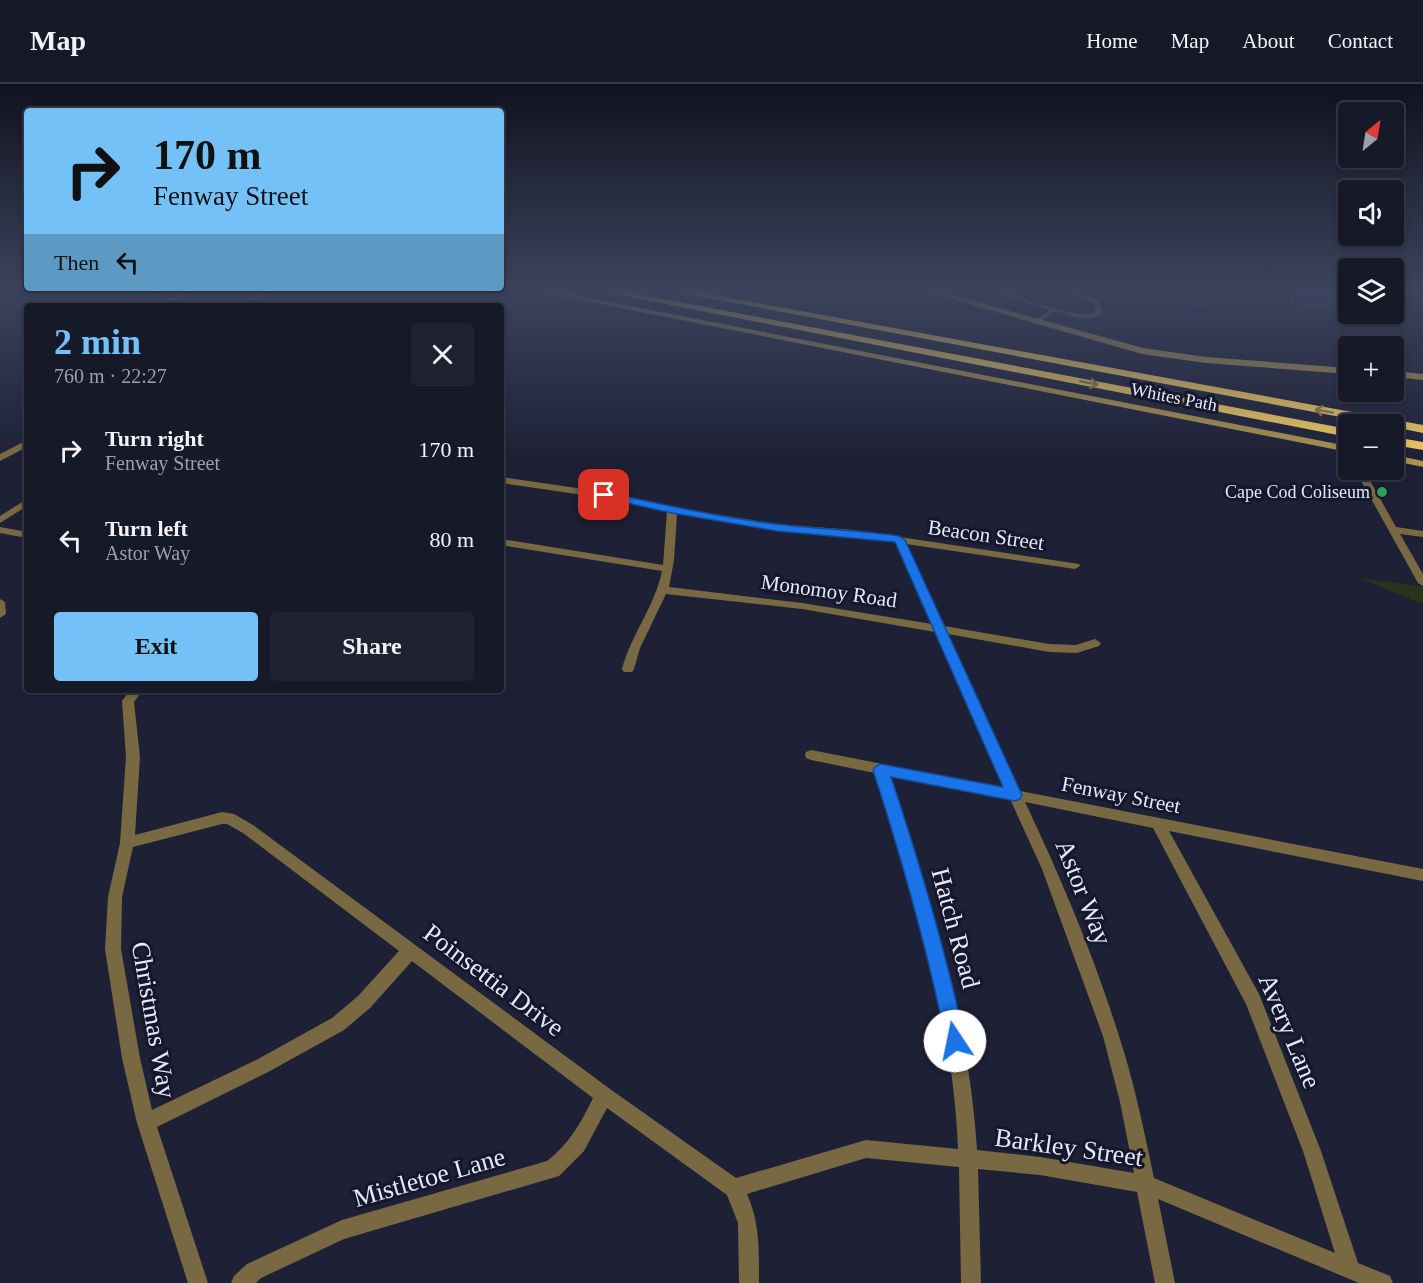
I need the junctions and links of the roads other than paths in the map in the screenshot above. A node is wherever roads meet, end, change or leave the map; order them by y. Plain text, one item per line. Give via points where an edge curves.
1 (820, 346) edge
2 (892, 346) edge
3 (975, 346) edge
4 (1124, 346) edge
5 (1338, 370) edge
6 (1404, 375) edge
7 (1423, 377) edge
8 (1423, 429) edge
9 (1338, 431) edge
10 (1404, 443) edge
11 (24, 445) edge
12 (1423, 446) edge
13 (1338, 447) edge
14 (0, 458) edge
15 (1404, 460) edge
16 (1423, 464) edge
17 (504, 480) edge
18 (1366, 480) edge
19 (24, 504) edge
20 (672, 510) junction
21 (0, 520) edge
22 (0, 530) edge
23 (1393, 530) junction
24 (24, 534) edge
25 (1423, 534) edge
26 (899, 540) junction
27 (504, 542) edge
28 (1076, 566) dead end
29 (668, 569) junction
30 (1423, 583) edge
31 (663, 590) junction
32 (0, 602) edge
33 (0, 614) edge
34 (940, 628) junction
35 (1095, 643) dead end
36 (628, 669) dead end
37 (135, 693) edge
38 (811, 755) dead end
39 (881, 770) junction
40 (1015, 795) junction
41 (1158, 825) junction
42 (127, 843) junction
43 (1423, 875) edge
44 (410, 951) junction
45 (604, 1095) junction
46 (146, 1123) junction
47 (968, 1159) junction
48 (1147, 1185) junction
49 (734, 1188) junction
50 (1350, 1268) junction
51 (198, 1283) edge
52 (241, 1283) edge
53 (749, 1283) edge
54 (971, 1283) edge
55 (1165, 1283) edge
56 (1383, 1283) edge

1 - 13 street, Whites Path
2 -> 9 highway
8 -> 3 highway via 1175,383 1134,370
4 - 5 street via 1154,354 1215,361
6 - 7 street
10 - 12 highway
11 - 14 street
15 - 16 street
17 - 20 street, Beacon Street
18 - 23 street
19 - 21 street
20 - 26 street, Beacon Street via 777,527
20 - 29 street
22 - 24 street
23 - 25 street
23 - 30 street
26 - 28 street, Beacon Street
26 - 34 street, Astor Way
27 - 29 street
29 - 31 street
31 - 34 street, Monomoy Road via 802,606
31 - 36 street via 633,647
32 - 33 street
34 - 35 street, Monomoy Road via 1049,648 1077,649
34 - 40 street, Astor Way
37 - 42 street, Christmas Way via 128,701 133,757
38 - 39 street, Fenway Street
39 - 40 street, Fenway Street
39 - 47 street, Hatch Road via 909,856 947,999 958,1057
40 - 41 street, Fenway Street
40 - 48 street, Astor Way via 1073,928 1111,1036
41 - 43 street, Fenway Street
41 - 50 street, Avery Lane via 1252,1000 1312,1151
42 - 44 street, Poinsettia Drive via 229,818 304,869
42 - 46 street, Christmas Way via 115,897 113,949
44 - 45 street, Poinsettia Drive
44 - 46 street via 364,1002 338,1024
45 - 49 street, Poinsettia Drive
45 - 52 street, Mistletoe Lane via 580,1144 552,1169 342,1230 254,1271
46 - 51 street, Christmas Way
47 - 48 street, Barkley Street
47 - 49 street, Barkley Street via 866,1149
47 - 54 street, Hatch Road
48 - 50 street, Barkley Street
48 - 55 street, Astor Way
49 - 53 street, Poinsettia Drive via 749,1223
50 - 56 street, Barkley Street

